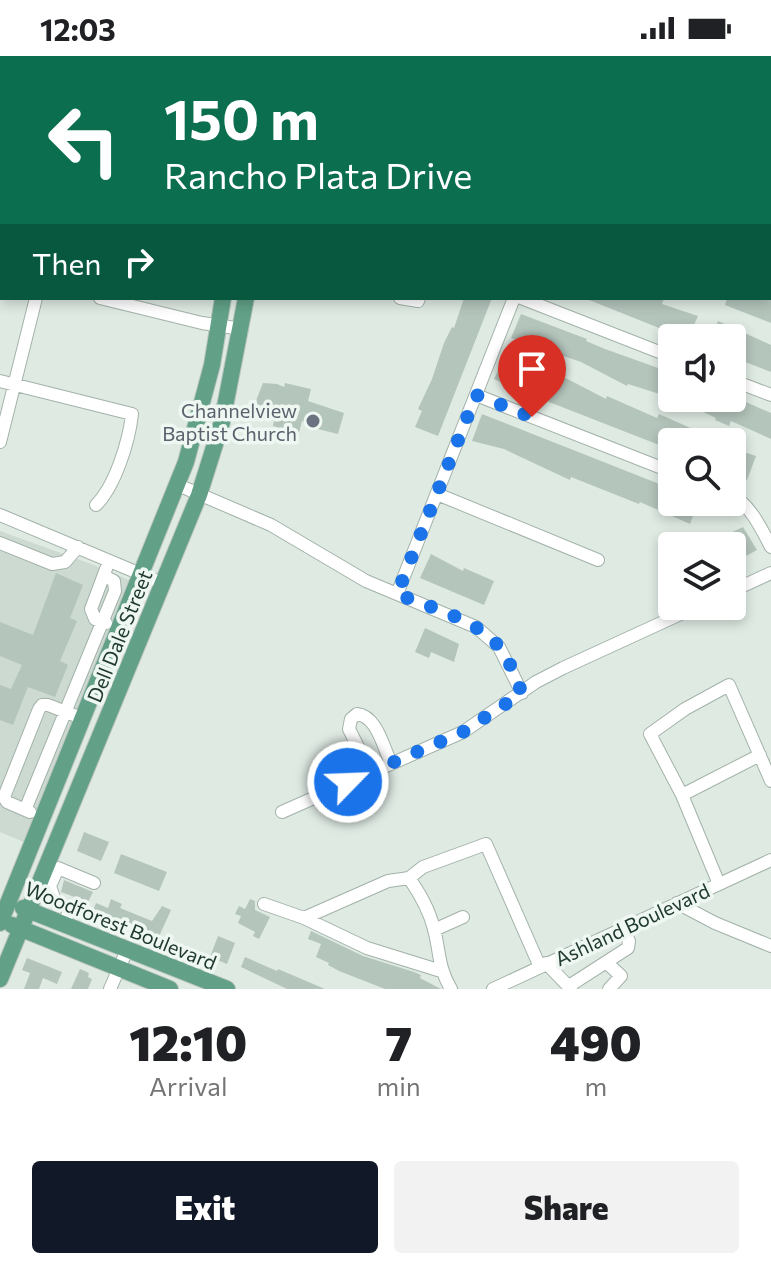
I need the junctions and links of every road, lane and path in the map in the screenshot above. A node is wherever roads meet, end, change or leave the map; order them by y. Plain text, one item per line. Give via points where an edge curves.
1 (36, 300) edge
2 (109, 300) edge
3 (223, 300) edge
4 (246, 300) edge
5 (513, 300) edge
6 (526, 300) edge
7 (220, 326) junction
8 (242, 329) junction
9 (658, 352) edge
10 (0, 381) edge
11 (15, 384) junction
12 (746, 385) edge
13 (476, 395) junction
14 (771, 395) edge
15 (0, 442) edge
16 (658, 466) edge
17 (178, 485) junction
18 (437, 494) junction
19 (199, 495) junction
20 (96, 505) dead end
21 (746, 508) edge
22 (0, 515) edge
23 (0, 543) edge
24 (78, 547) junction
25 (771, 547) edge
26 (109, 560) junction
27 (598, 560) dead end
28 (771, 573) edge
29 (142, 574) junction
30 (162, 583) junction
31 (746, 585) edge
32 (397, 594) junction
33 (668, 620) edge
34 (102, 622) junction
35 (120, 629) junction
36 (522, 693) junction
37 (66, 712) junction
38 (84, 719) junction
39 (104, 727) junction
40 (760, 755) junction
41 (391, 763) junction
42 (371, 773) junction
43 (771, 781) edge
44 (682, 795) junction
45 (25, 810) junction
46 (282, 812) dead end
47 (44, 819) junction
48 (64, 827) junction
49 (771, 860) edge
50 (409, 878) junction
51 (46, 883) junction
52 (94, 883) dead end
53 (719, 884) junction
54 (5, 899) edge
55 (677, 903) junction
56 (264, 904) dead end
57 (30, 911) junction
58 (83, 914) dead end
59 (67, 916) junction
60 (463, 917) dead end
61 (304, 918) junction
62 (0, 921) edge
63 (623, 928) junction
64 (22, 929) junction
65 (434, 930) junction
66 (771, 946) edge
67 (127, 950) junction
68 (607, 963) junction
69 (543, 965) junction
70 (119, 968) junction
71 (441, 971) junction
72 (0, 979) edge
73 (570, 988) edge
74 (110, 989) edge
75 (170, 989) edge
76 (227, 989) edge
77 (451, 989) edge
78 (493, 989) edge
79 (609, 989) edge

1 - 11 street
2 - 7 street
3 - 7 main road, Dell Dale Street
4 - 8 main road, Dell Dale Street
5 - 13 street
6 - 9 street
7 - 8 street
7 - 17 main road, Dell Dale Street
8 - 19 main road, Dell Dale Street
10 - 11 street
11 - 15 street
11 - 20 street via 132,414 108,494
12 - 14 street
13 - 16 street
13 - 18 street
17 - 19 street
17 - 29 main road, Dell Dale Street
18 - 27 street
18 - 32 street
19 - 30 main road, Dell Dale Street
19 - 32 street via 271,525
21 - 25 street
22 - 24 street
23 - 24 street via 52,564 65,562
24 - 26 street
26 - 29 street
26 - 34 street via 104,576 116,585
28 - 31 street
29 - 30 street
29 - 35 main road, Dell Dale Street
30 - 39 main road, Dell Dale Street
32 - 36 street via 488,635
33 - 36 street
34 - 35 street
34 - 37 street
35 - 38 main road, Dell Dale Street
36 - 41 street via 463,732
37 - 38 street
37 - 45 street
37 - 45 street via 42,705 5,789 7,802
38 - 39 main road
38 - 47 main road, Dell Dale Street
39 - 48 main road, Dell Dale Street
40 - 43 street
40 - 44 street
40 - 44 street via 729,685 650,734
41 - 42 street
41 - 42 street via 372,722 357,714 349,729
42 - 46 street
44 - 53 street
45 - 47 street
47 - 48 main road
47 - 54 main road, Dell Dale Street
48 - 51 main road, Dell Dale Street
49 - 53 street, Ashland Boulevard
50 - 61 street via 388,881
50 - 65 street via 426,902
50 - 69 street via 423,867 486,844
51 - 52 street via 58,868
51 - 57 main road, Dell Dale Street
51 - 59 street
53 - 55 street, Ashland Boulevard
54 - 57 main road, Woodforest Boulevard
54 - 62 main road, Dell Dale Street
55 - 63 street, Ashland Boulevard
55 - 66 street
56 - 61 street
57 - 59 main road, Woodforest Boulevard
57 - 64 main road, Dell Dale Street
58 - 59 street
59 - 67 main road, Woodforest Boulevard
60 - 65 street
61 - 71 street via 367,948
62 - 64 main road, Woodforest Boulevard
63 - 68 street via 628,948
63 - 69 street, Ashland Boulevard
64 - 70 main road, Woodforest Boulevard
64 - 72 main road, Dell Dale Street
65 - 71 street
67 - 70 street
67 - 76 main road, Woodforest Boulevard
68 - 73 street
68 - 79 street via 621,976
69 - 73 street
69 - 78 street, Ashland Boulevard
70 - 74 street
70 - 75 main road, Woodforest Boulevard
71 - 77 street

